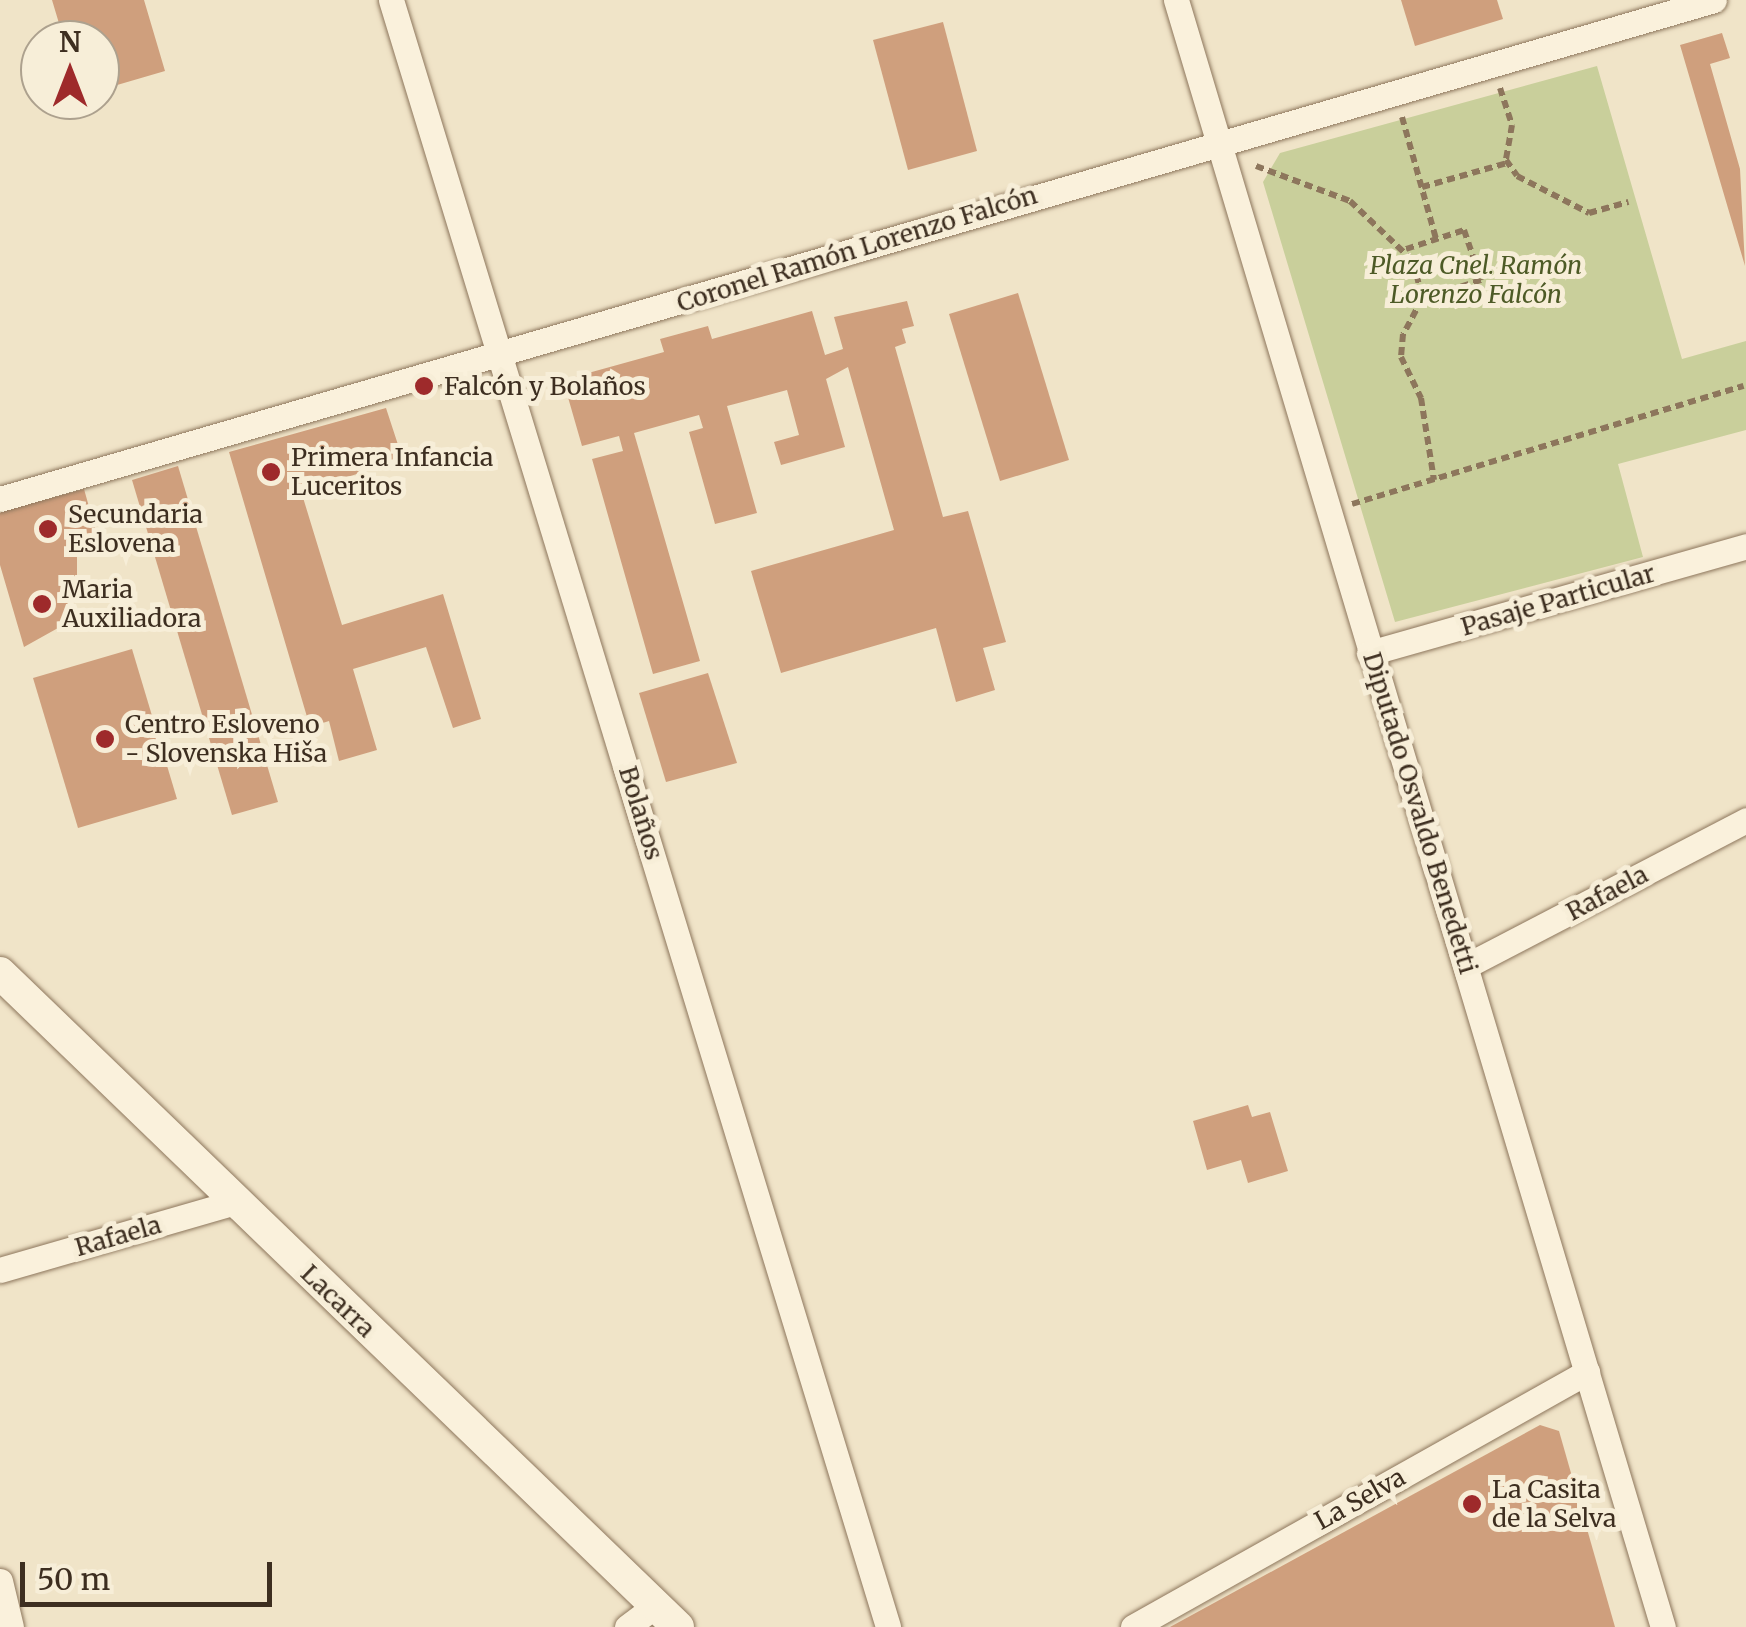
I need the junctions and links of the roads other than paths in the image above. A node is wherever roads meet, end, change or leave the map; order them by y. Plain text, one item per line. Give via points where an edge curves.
1 (391, 0) edge
2 (1176, 0) edge
3 (1714, 0) edge
4 (1217, 142) junction
5 (502, 356) junction
6 (0, 500) edge
7 (1746, 546) edge
8 (1369, 653) junction
9 (1746, 820) edge
10 (1468, 966) junction
11 (0, 973) edge
12 (236, 1202) junction
13 (0, 1270) edge
14 (1587, 1372) junction
15 (0, 1581) edge
16 (666, 1616) edge
17 (11, 1627) edge
18 (627, 1627) edge
19 (888, 1627) edge
20 (1133, 1627) edge
21 (1663, 1627) edge

1 - 5 street, Bolaños
2 - 4 street, Diputado Osvaldo Benedetti
3 - 4 street, Coronel Ramón Lorenzo Falcón
4 - 5 street, Coronel Ramón Lorenzo Falcón
4 - 8 street, Diputado Osvaldo Benedetti
5 - 6 street, Coronel Ramón Lorenzo Falcón
5 - 19 street, Bolaños
7 - 8 street, Pasaje Particular
8 - 10 street, Diputado Osvaldo Benedetti
9 - 10 street, Rafaela
10 - 14 street, Diputado Osvaldo Benedetti
11 - 12 street, Lacarra
12 - 13 street, Rafaela
12 - 16 street, Lacarra
14 - 20 street, La Selva
14 - 21 street, Diputado Osvaldo Benedetti
15 - 17 street
16 - 18 street

